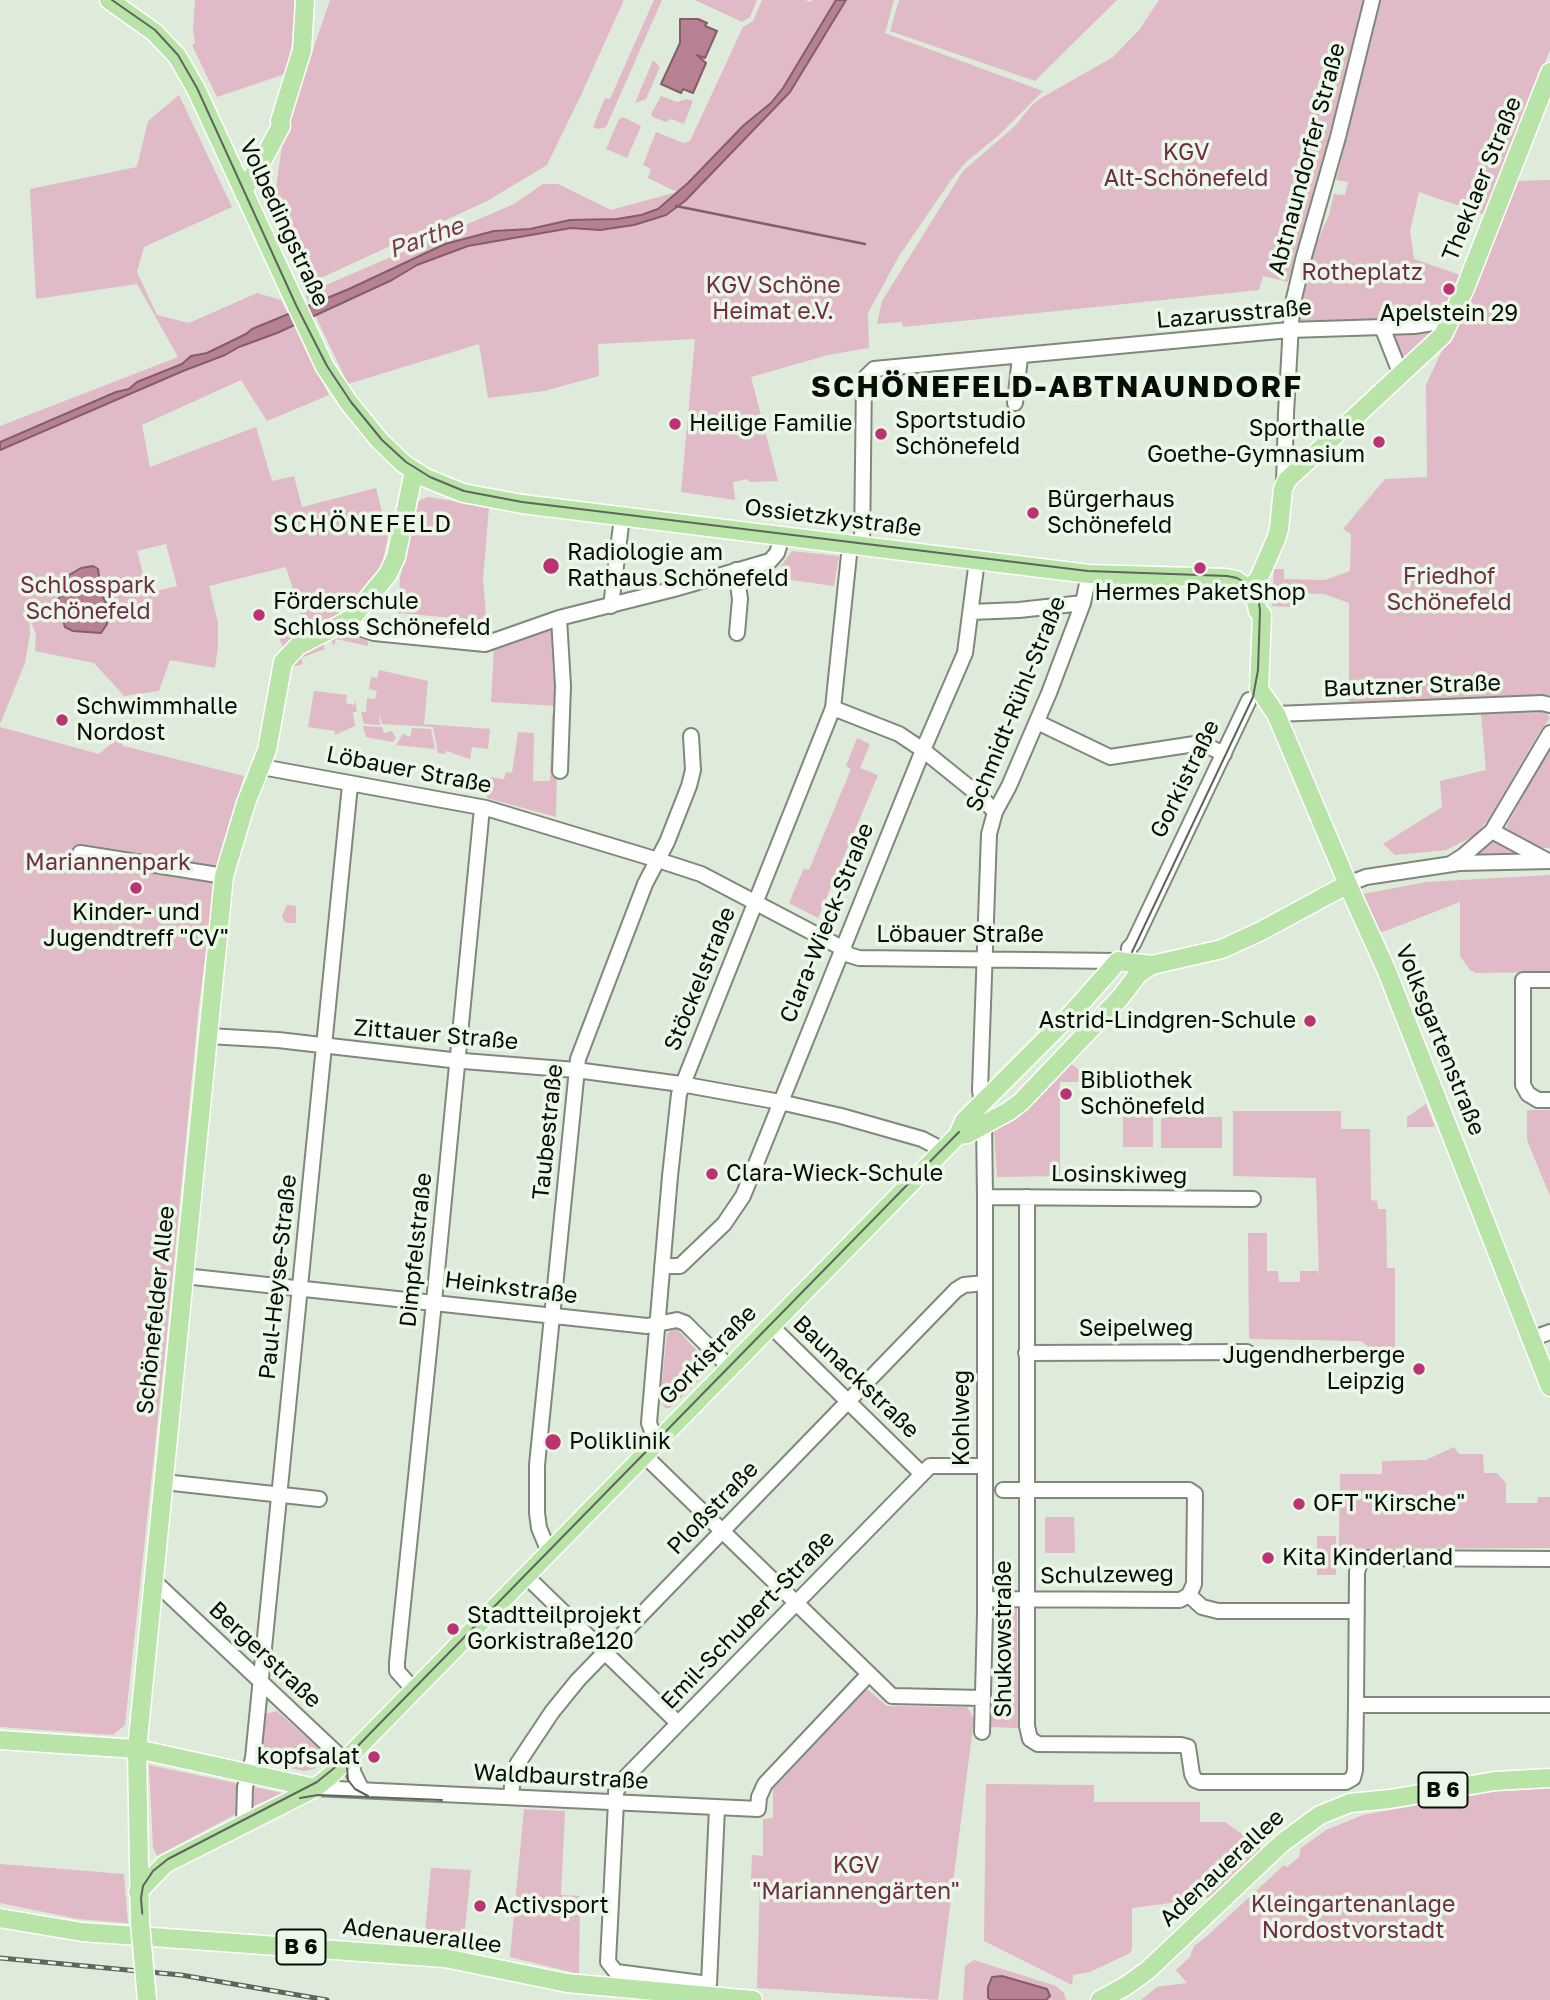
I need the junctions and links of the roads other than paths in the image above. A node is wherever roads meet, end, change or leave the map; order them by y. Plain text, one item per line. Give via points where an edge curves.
1 (109, 0) edge
2 (304, 0) edge
3 (1371, 0) edge
4 (1550, 72) edge
5 (280, 121) junction
6 (232, 169) junction
7 (244, 194) junction
8 (1452, 320) junction
9 (1382, 327) junction
10 (1290, 330) junction
11 (1020, 356) junction
12 (874, 369) joint
13 (1401, 375) junction
14 (1015, 403) dead end
15 (414, 471) junction
16 (1284, 484) junction
17 (622, 517) junction
18 (782, 537) junction
19 (856, 546) junction
20 (977, 560) junction
21 (736, 570) junction
22 (1089, 574) junction
23 (1249, 590) junction
24 (1083, 603) junction
25 (611, 606) junction
26 (971, 612) junction
27 (559, 618) junction
28 (351, 619) junction
29 (737, 633) dead end
30 (1254, 694) junction
31 (1550, 705) edge
32 (833, 708) junction
33 (1276, 714) junction
34 (1037, 722) junction
35 (1550, 733) edge
36 (691, 736) dead end
37 (923, 750) junction
38 (1224, 754) junction
39 (262, 767) junction
40 (560, 771) dead end
41 (349, 785) junction
42 (482, 808) junction
43 (995, 812) junction
44 (1492, 831) junction
45 (80, 853) dead end
46 (658, 860) junction
47 (1549, 861) edge
48 (1448, 865) junction
49 (224, 876) junction
50 (1348, 884) junction
51 (756, 902) junction
52 (842, 948) junction
53 (985, 960) junction
54 (1122, 961) junction
55 (1152, 965) junction
56 (1550, 980) edge
57 (208, 1035) junction
58 (324, 1045) junction
59 (458, 1061) junction
60 (576, 1070) junction
61 (681, 1084) junction
62 (1550, 1100) edge
63 (780, 1102) junction
64 (981, 1104) junction
65 (984, 1125) junction
66 (958, 1135) junction
67 (943, 1150) junction
68 (985, 1197) junction
69 (1027, 1197) junction
70 (1253, 1199) dead end
71 (662, 1266) junction
72 (184, 1276) junction
73 (985, 1283) junction
74 (300, 1287) junction
75 (434, 1302) junction
76 (552, 1316) junction
77 (658, 1324) junction
78 (771, 1326) junction
79 (1550, 1332) edge
80 (1531, 1339) junction
81 (1247, 1352) dead end
82 (1026, 1353) junction
83 (730, 1368) junction
84 (1550, 1387) edge
85 (847, 1401) junction
86 (659, 1440) junction
87 (644, 1455) junction
88 (985, 1466) junction
89 (922, 1474) junction
90 (163, 1482) junction
91 (1003, 1490) dead end
92 (1026, 1490) junction
93 (279, 1494) junction
94 (319, 1499) dead end
95 (723, 1531) junction
96 (549, 1552) junction
97 (1550, 1559) edge
98 (526, 1576) junction
99 (154, 1581) junction
100 (1189, 1595) junction
101 (985, 1600) junction
102 (1027, 1600) junction
103 (796, 1603) junction
104 (1357, 1611) junction
105 (605, 1651) junction
106 (868, 1675) junction
107 (260, 1682) junction
108 (414, 1690) junction
109 (983, 1698) junction
110 (1356, 1705) junction
111 (1550, 1705) edge
112 (678, 1723) junction
113 (982, 1732) dead end
114 (0, 1740) edge
115 (137, 1749) junction
116 (349, 1757) junction
117 (1550, 1766) edge
118 (249, 1775) junction
119 (1550, 1778) edge
120 (1496, 1781) junction
121 (315, 1788) junction
122 (362, 1790) junction
123 (511, 1797) junction
124 (1390, 1799) junction
125 (615, 1802) junction
126 (717, 1808) junction
127 (244, 1824) junction
128 (146, 1876) junction
129 (0, 1918) edge
130 (145, 1924) junction
131 (147, 2000) edge
132 (158, 2000) edge
133 (753, 2000) edge
134 (1100, 2000) edge
135 (1121, 2000) edge

1 - 6 main road, Volbedingstraße via 155,32 177,56
2 - 5 main road via 302,50
3 - 10 street, Abtnaundorfer Straße via 1296,284
4 - 8 main road, Theklaer Straße
5 - 6 main road via 258,155
5 - 7 main road
6 - 7 main road, Volbedingstraße
7 - 15 main road, Volbedingstraße via 325,367 380,441
8 - 9 street, Lazarusstraße
8 - 13 main road, Theklaer Straße via 1437,342
9 - 10 street, Lazarusstraße
9 - 13 street
10 - 11 street, Lazarusstraße
10 - 16 street
11 - 12 street, Lazarusstraße
11 - 14 street
12 - 19 street, Stöckelstraße via 864,379
13 - 16 main road, Theklaer Straße
15 - 17 main road, Ossietzkystraße via 448,488 481,497
15 - 28 main road via 396,557 378,588
16 - 23 main road via 1276,539
17 - 18 main road, Ossietzkystraße
17 - 25 street
18 - 19 main road, Ossietzkystraße
18 - 21 street via 770,561
19 - 20 main road, Ossietzkystraße
19 - 32 street, Stöckelstraße
20 - 22 main road, Ossietzkystraße
20 - 26 street, Clara-Wieck-Straße
21 - 25 street
21 - 29 street via 740,599
22 - 23 main road, Ossietzkystraße via 1226,578
22 - 24 street, Schmidt-Rühl-Straße
23 - 30 main road, Gorkistraße via 1262,615
24 - 26 street
24 - 34 street, Schmidt-Rühl-Straße
25 - 27 street
26 - 37 street, Clara-Wieck-Straße via 965,653
27 - 28 street via 485,644 374,633
27 - 40 street via 563,685
28 - 39 main road, Schönefelder Allee via 286,657
30 - 33 main road
30 - 38 street, Gorkistraße
31 - 33 street, Bautzner Straße
32 - 37 street via 899,734
32 - 51 street, Stöckelstraße
33 - 50 main road, Volksgartenstraße
34 - 38 street via 1110,757 1201,743
34 - 43 street, Schmidt-Rühl-Straße
35 - 44 street
36 - 46 street, Taubestraße via 689,786
37 - 43 street
37 - 52 street, Clara-Wieck-Straße
38 - 54 street, Gorkistraße
39 - 41 street, Löbauer Straße
39 - 49 main road, Schönefelder Allee
41 - 42 street, Löbauer Straße
41 - 58 street, Paul-Heyse-Straße
42 - 46 street, Löbauer Straße
42 - 59 street, Dimpfelstraße
43 - 53 street, Schmidt-Rühl-Straße via 989,834
44 - 47 street, Löbauer Straße
44 - 48 street
45 - 49 street
46 - 51 street, Löbauer Straße via 701,874
46 - 60 street, Taubestraße via 581,1047
47 - 48 street, Löbauer Straße
48 - 50 street, Löbauer Straße via 1366,877
49 - 57 main road, Schönefelder Allee
50 - 55 main road, Löbauer Straße via 1227,946
50 - 80 main road, Volksgartenstraße via 1401,1005
51 - 52 street, Löbauer Straße
51 - 61 street, Stöckelstraße
52 - 53 street, Löbauer Straße via 859,958
52 - 63 street, Clara-Wieck-Straße
53 - 54 street, Löbauer Straße
53 - 64 street, Schmidt-Rühl-Straße
54 - 55 main road, Löbauer Straße
54 - 64 main road, Gorkistraße
55 - 65 main road, Gorkistraße via 1139,973 1021,1102
56 - 62 street via 1523,980 1523,1085 1538,1100
57 - 58 street, Zittauer Straße
57 - 72 main road, Schönefelder Allee
58 - 59 street, Zittauer Straße
58 - 74 street, Paul-Heyse-Straße
59 - 60 street, Zittauer Straße
59 - 75 street, Dimpfelstraße
60 - 61 street, Zittauer Straße
60 - 76 street, Taubestraße
61 - 63 street, Zittauer Straße
61 - 71 street, Stöckelstraße
63 - 67 street, Zittauer Straße via 897,1132
63 - 71 street, Clara-Wieck-Straße via 736,1209 680,1266
64 - 65 street, Kohlweg
64 - 66 main road, Gorkistraße via 964,1121
65 - 66 main road, Gorkistraße
65 - 68 street, Kohlweg
66 - 67 main road, Gorkistraße
67 - 78 main road, Gorkistraße
68 - 69 street, Losinskiweg
68 - 73 street, Kohlweg
69 - 70 street, Losinskiweg
69 - 82 street, Shukowstraße
71 - 77 street, Stöckelstraße
72 - 74 street, Heinkstraße
72 - 90 main road, Schönefelder Allee
73 - 85 street, Ploßstraße via 956,1290
73 - 88 street, Kohlweg
74 - 75 street, Heinkstraße
74 - 93 street, Paul-Heyse-Straße
75 - 76 street, Heinkstraße
75 - 108 street, Dimpfelstraße via 397,1661 397,1671
76 - 77 street, Heinkstraße
76 - 96 street, Taubestraße via 536,1495 539,1528
77 - 83 street, Heinkstraße via 668,1320 685,1323
77 - 86 street, Stöckelstraße via 649,1423
78 - 83 main road, Gorkistraße
78 - 85 street, Baunackstraße
79 - 80 street
80 - 84 main road, Volksgartenstraße
81 - 82 street, Seipelweg
82 - 92 street, Shukowstraße
83 - 86 main road, Gorkistraße
85 - 89 street, Baunackstraße
85 - 95 street, Ploßstraße
86 - 87 main road, Gorkistraße
87 - 95 street
87 - 96 main road, Gorkistraße
88 - 89 street, Baunackstraße via 930,1466
88 - 101 street, Kohlweg
89 - 103 street, Emil-Schubert-Straße
90 - 93 street
90 - 99 main road, Schönefelder Allee
91 - 92 street
92 - 100 street, Schulzeweg via 1189,1490 1195,1494 1195,1576
92 - 102 street, Shukowstraße
93 - 94 street
93 - 107 street, Paul-Heyse-Straße
95 - 103 street
95 - 105 street, Ploßstraße
96 - 98 main road, Gorkistraße
97 - 104 street via 1367,1559 1357,1572
98 - 105 street
98 - 108 main road, Gorkistraße
99 - 107 street, Bergerstraße
99 - 115 main road, Schönefelder Allee
100 - 102 street, Schulzeweg via 1180,1600
100 - 104 street, Schulzeweg via 1202,1607 1217,1611
101 - 102 street, Schulzeweg
101 - 109 street, Kohlweg
102 - 110 street, Shukowstraße via 1027,1726 1030,1739 1038,1744 1181,1745 1188,1747 1192,1774 1200,1782 1346,1782 1355,1770
103 - 106 street
103 - 112 street, Emil-Schubert-Straße
104 - 110 street
105 - 112 street
105 - 123 street, Ploßstraße via 529,1746 513,1775
106 - 109 street via 892,1696
106 - 126 street, Waldbaurstraße via 765,1784 758,1809
107 - 116 street, Bergerstraße
107 - 118 street, Paul-Heyse-Straße
108 - 116 main road, Gorkistraße
109 - 113 street, Kohlweg
110 - 111 street
112 - 125 street, Emil-Schubert-Straße via 622,1781
114 - 115 main road
115 - 118 main road
115 - 128 main road, Schönefelder Allee via 138,1819
116 - 121 main road, Gorkistraße
116 - 122 street
117 - 120 main road, Adenauerallee / B 6
118 - 121 main road
118 - 127 street, Paul-Heyse-Straße
119 - 120 main road, Adenauerallee / B 6
120 - 124 main road, Adenauerallee / B 6
121 - 122 street, Waldbaurstraße
121 - 127 main road, Gorkistraße
122 - 123 street, Waldbaurstraße
123 - 125 street, Waldbaurstraße
124 - 134 main road, Adenauerallee / B 6 via 1350,1803 1304,1825 1148,1970
124 - 135 main road, Adenauerallee / B 6 via 1336,1816 1309,1831 1154,1977
125 - 126 street, Waldbaurstraße
125 - 126 street via 610,1967 628,1975 709,1984
127 - 128 main road, Gorkistraße
128 - 130 main road, Schönefelder Allee
129 - 133 main road, Adenauerallee / B 6 via 82,1932 445,1958 574,1984
130 - 131 main road, bridge
130 - 132 main road

